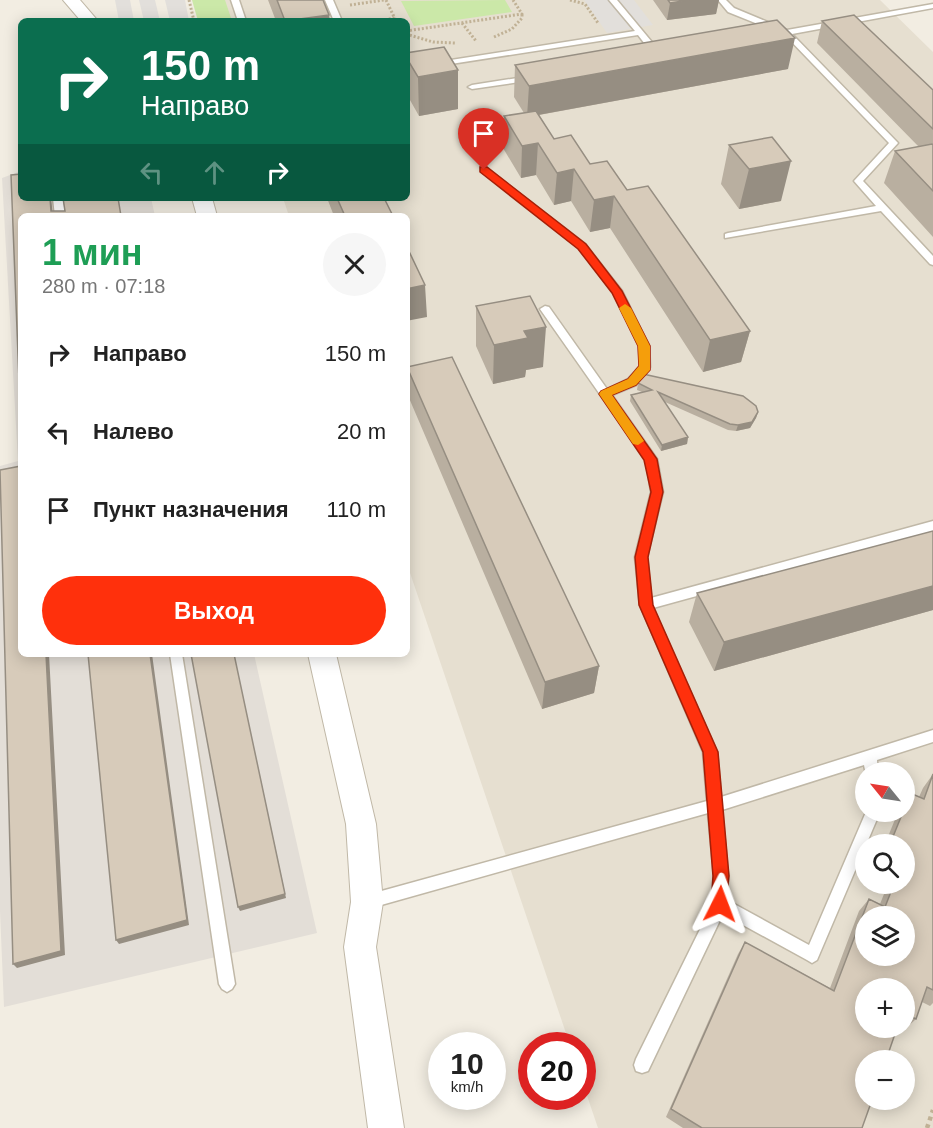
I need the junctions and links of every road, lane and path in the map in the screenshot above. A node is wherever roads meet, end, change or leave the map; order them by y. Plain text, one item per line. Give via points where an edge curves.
1 (71, 0) edge
2 (189, 0) edge
3 (235, 0) edge
4 (329, 0) edge
5 (385, 0) edge
6 (513, 0) edge
7 (613, 0) edge
8 (722, 0) edge
9 (349, 6) dead end
10 (933, 6) edge
11 (522, 14) junction
12 (87, 18) edge
13 (194, 18) edge
14 (241, 18) edge
15 (337, 18) edge
16 (395, 18) edge
17 (462, 23) junction
18 (410, 30) edge
19 (639, 33) junction
20 (787, 33) junction
21 (764, 37) edge
22 (490, 38) dead end
23 (483, 40) dead end
24 (672, 56) edge
25 (660, 58) junction
26 (649, 60) edge
27 (410, 68) edge
28 (543, 76) edge
29 (472, 87) dead end
30 (484, 170) dead end
31 (883, 208) junction
32 (728, 236) dead end
33 (933, 262) edge
34 (545, 309) dead end
35 (605, 394) junction
36 (933, 526) edge
37 (646, 605) junction
38 (176, 657) edge
39 (323, 657) edge
40 (933, 736) edge
41 (870, 757) junction
42 (870, 762) edge
43 (716, 805) junction
44 (869, 822) edge
45 (367, 902) junction
46 (720, 904) junction
47 (227, 984) dead end
48 (642, 1065) dead end
49 (933, 1110) edge
50 (386, 1128) edge
51 (927, 1128) edge

1 - 12 street
2 - 13 path
3 - 14 lane
4 - 15 lane
5 - 9 path
5 - 16 path
6 - 11 path
7 - 19 lane
8 - 20 lane via 730,10
10 - 20 lane
11 - 17 path
11 - 22 path via 512,29
17 - 18 path
17 - 23 path via 476,42
19 - 25 lane
19 - 27 lane
20 - 21 lane
20 - 31 lane via 894,143 858,181
24 - 25 lane
25 - 26 lane
28 - 29 lane
30 - 35 lane via 582,246 617,291 644,346 645,367 632,382
31 - 32 lane
31 - 33 lane
34 - 35 lane
35 - 37 lane via 651,459 657,492 641,557
36 - 37 lane
37 - 43 lane via 710,752
38 - 47 lane
39 - 45 street via 361,824
40 - 41 lane
41 - 42 lane
41 - 43 lane
43 - 45 lane
43 - 46 lane
44 - 46 lane via 812,955
45 - 50 street via 360,947
46 - 48 lane
49 - 51 path

